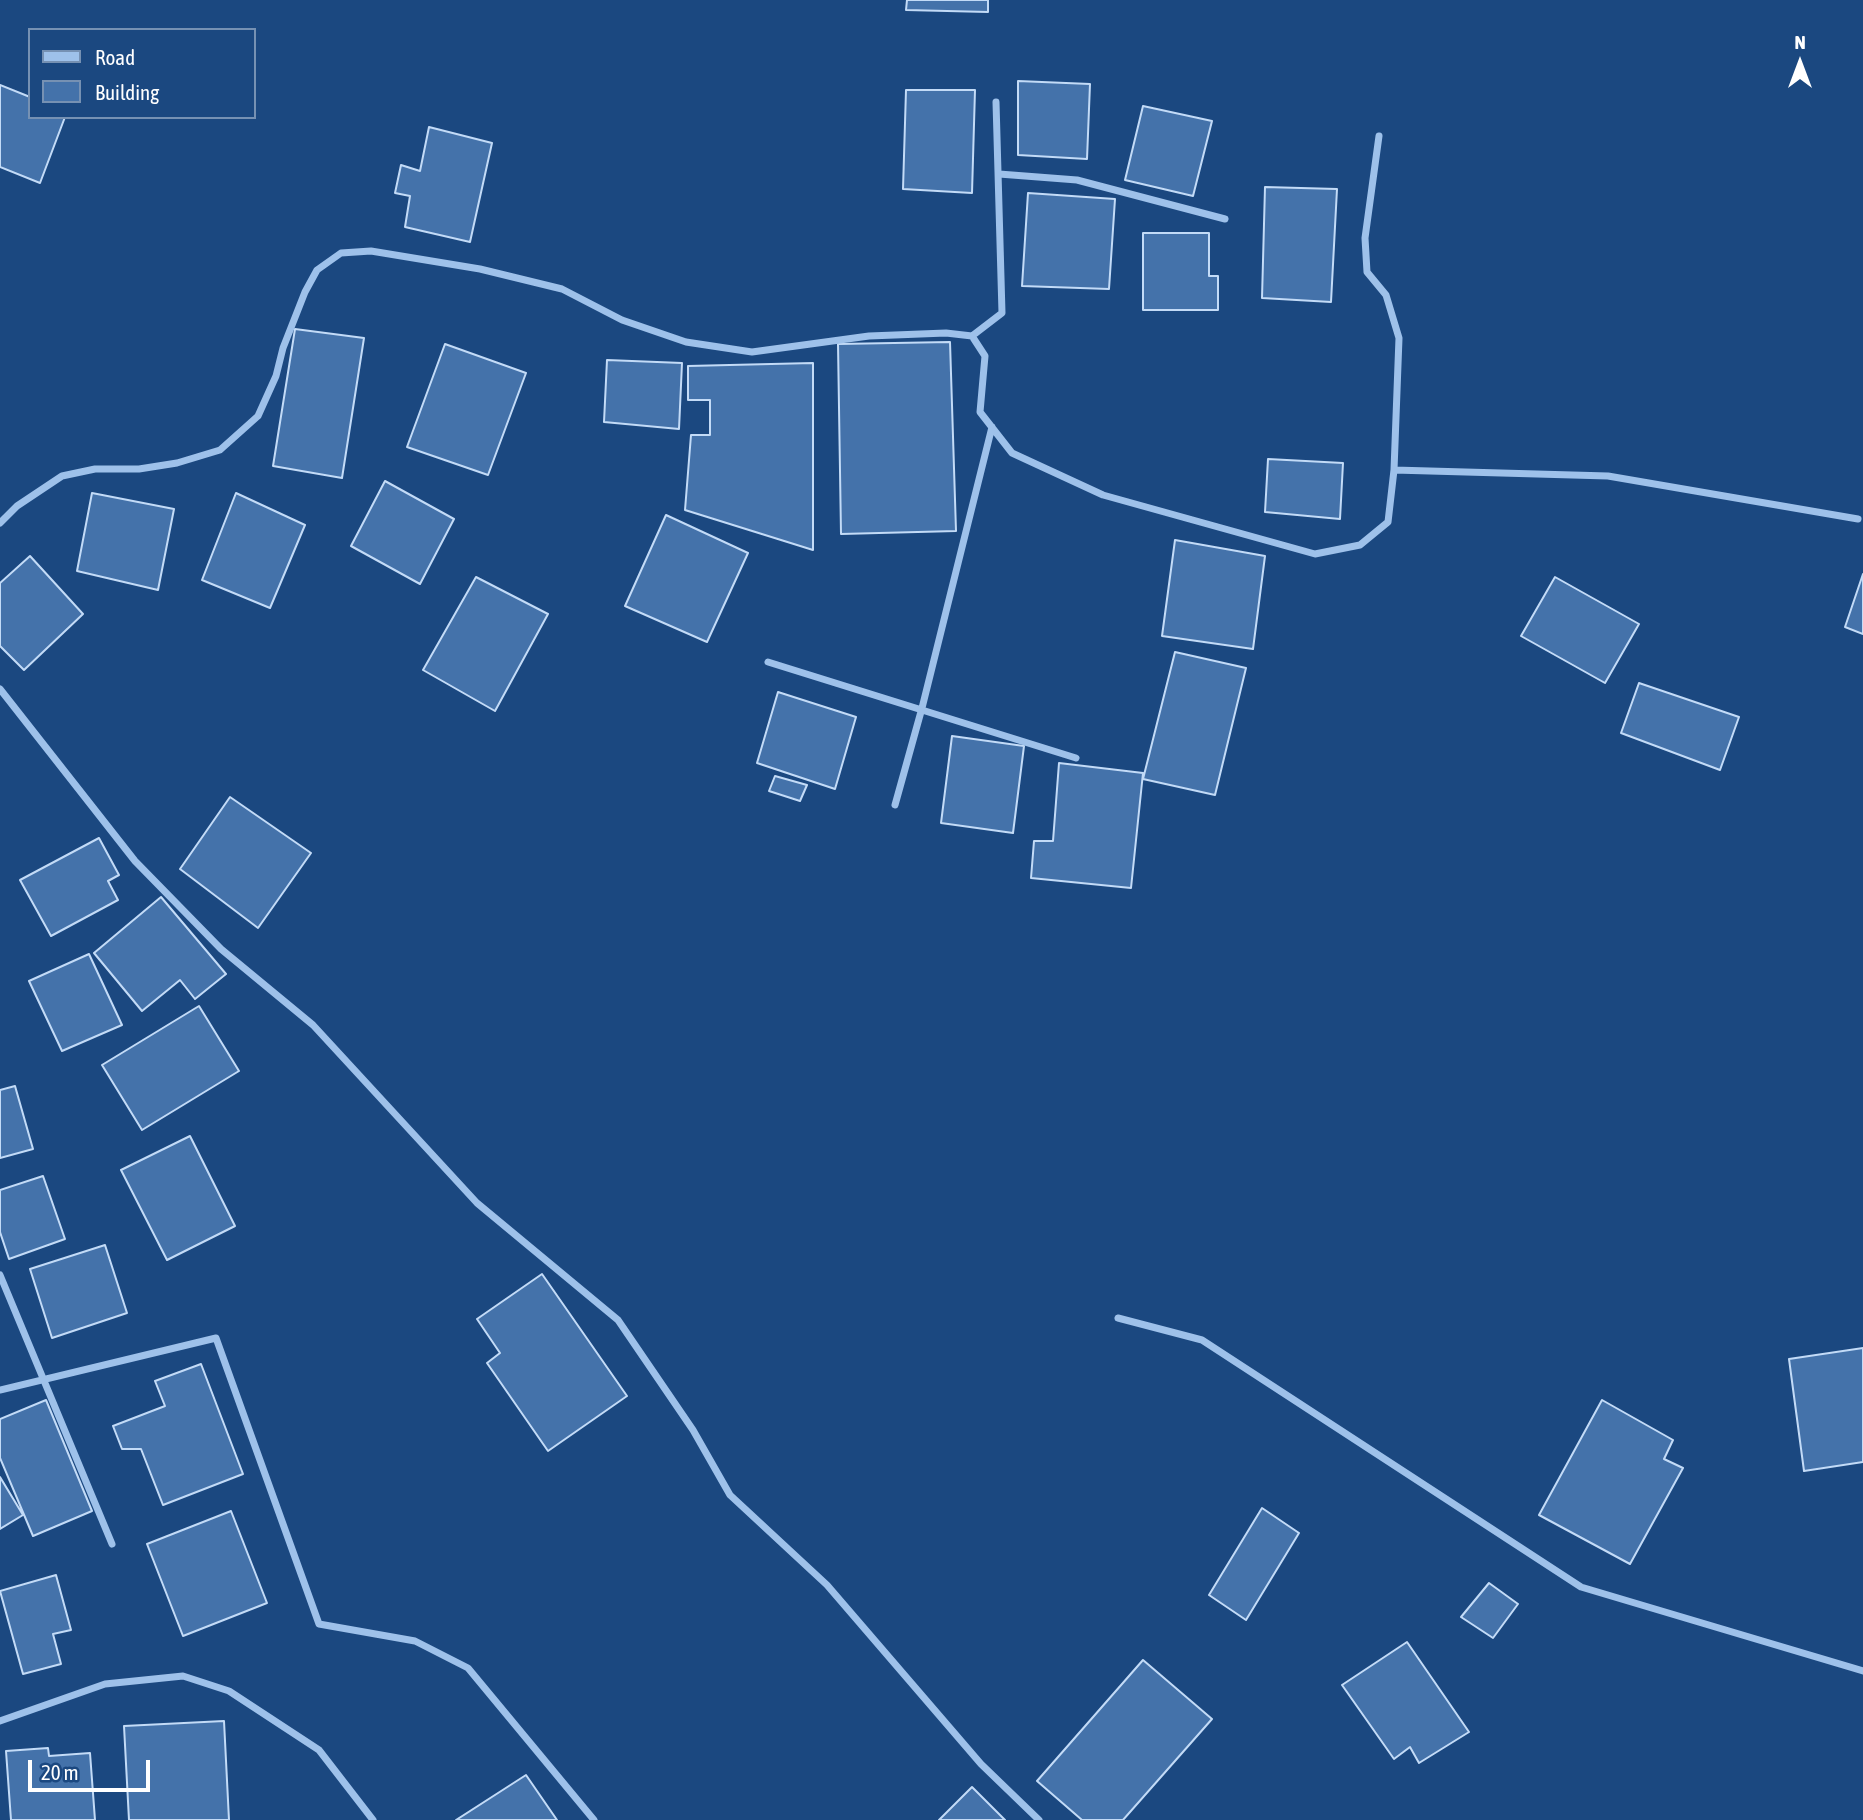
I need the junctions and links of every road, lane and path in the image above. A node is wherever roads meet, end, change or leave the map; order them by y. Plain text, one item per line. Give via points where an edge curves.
1 (996, 102) dead end
2 (1379, 136) dead end
3 (999, 174) junction
4 (1225, 219) dead end
5 (972, 336) junction
6 (992, 427) junction
7 (1394, 470) junction
8 (1858, 519) dead end
9 (0, 523) edge
10 (768, 662) dead end
11 (0, 689) edge
12 (922, 708) junction
13 (1076, 758) dead end
14 (895, 805) dead end
15 (0, 1275) edge
16 (1118, 1318) dead end
17 (45, 1378) junction
18 (0, 1390) edge
19 (112, 1544) dead end
20 (1863, 1671) edge
21 (0, 1721) edge
22 (373, 1820) edge
23 (594, 1820) edge
24 (1039, 1820) edge

1 - 3 street
2 - 7 street via 1365,249 1367,272 1386,295 1399,338
3 - 4 street via 1076,180
3 - 5 street via 1002,313
5 - 6 street via 985,356 980,412
5 - 9 street via 869,336 752,352 687,342 622,320 562,289 371,251 341,253 317,270 305,292 258,416 220,450 177,463 62,476
6 - 7 street via 1012,453 1103,495 1315,554 1360,545 1388,522
6 - 12 street
7 - 8 street via 1608,476
10 - 12 street
11 - 24 street via 135,861 221,949 313,1025 477,1203 618,1320 694,1430 730,1496 827,1585 981,1763
12 - 13 street
12 - 14 street
15 - 17 street
16 - 20 street via 1202,1340 1581,1587
17 - 18 street
17 - 19 street
17 - 23 street via 216,1338 319,1624 415,1641 468,1668
21 - 22 street via 105,1684 183,1676 229,1691 318,1750

